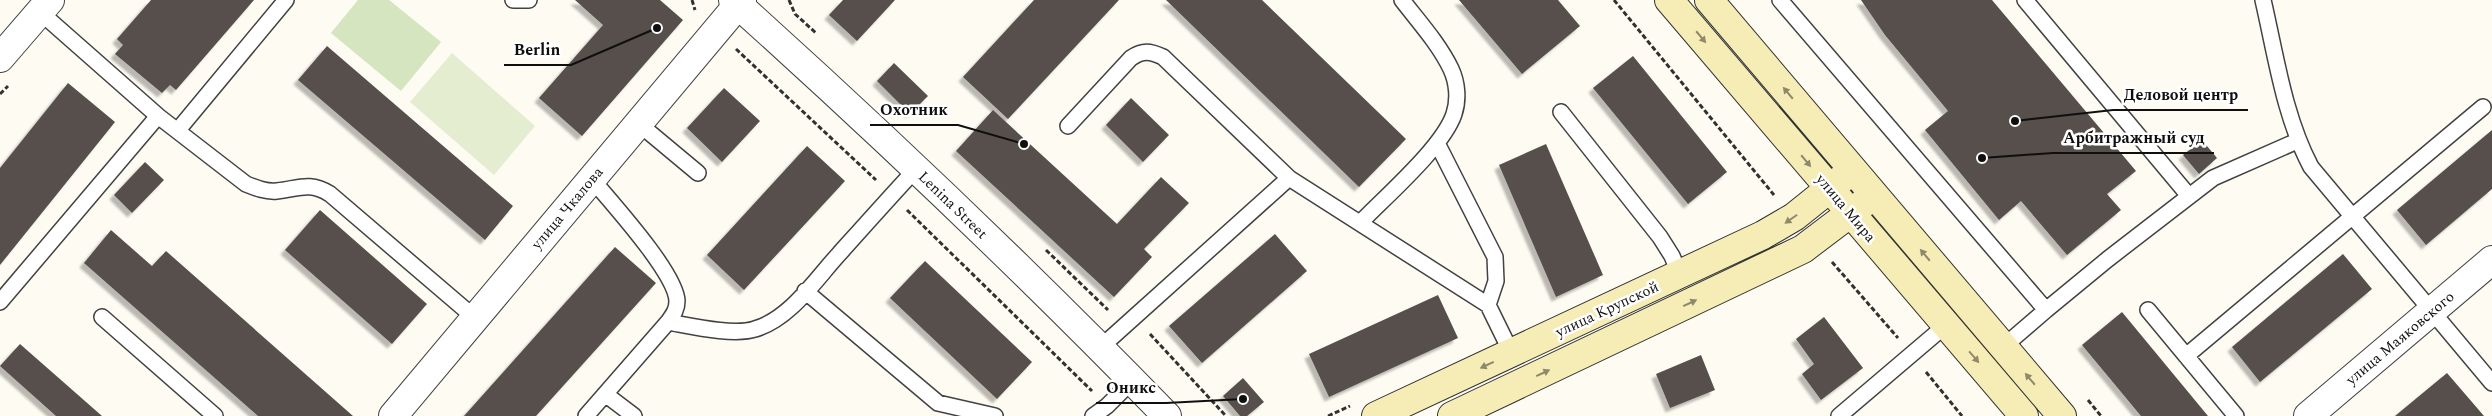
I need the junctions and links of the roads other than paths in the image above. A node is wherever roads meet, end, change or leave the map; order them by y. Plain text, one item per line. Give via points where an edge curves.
1 (286, 0) edge
2 (513, 0) edge
3 (529, 0) edge
4 (1402, 0) edge
5 (1669, 0) edge
6 (1709, 0) edge
7 (1780, 0) edge
8 (2025, 0) edge
9 (2263, 0) edge
10 (738, 1) edge
11 (46, 4) edge
12 (0, 58) edge
13 (2483, 107) dead end
14 (1561, 112) dead end
15 (158, 116) junction
16 (638, 122) junction
17 (1068, 126) dead end
18 (178, 130) junction
19 (2297, 141) junction
20 (1438, 143) junction
21 (916, 169) junction
22 (1853, 170) junction
23 (698, 173) dead end
24 (592, 178) junction
25 (1289, 178) junction
26 (1830, 189) junction
27 (1874, 195) junction
28 (2189, 196) junction
29 (1851, 214) junction
30 (2352, 216) junction
31 (1360, 223) junction
32 (2492, 260) edge
33 (1680, 275) junction
34 (805, 291) junction
35 (0, 302) edge
36 (1488, 305) junction
37 (2046, 310) junction
38 (2148, 310) dead end
39 (2432, 311) junction
40 (102, 317) dead end
41 (475, 318) junction
42 (668, 322) junction
43 (1946, 325) junction
44 (1101, 347) junction
45 (2003, 347) junction
46 (1512, 354) junction
47 (2186, 356) junction
48 (1133, 380) junction
49 (2492, 383) edge
50 (605, 394) junction
51 (404, 412) edge
52 (215, 416) edge
53 (586, 416) edge
54 (634, 416) edge
55 (995, 416) edge
56 (1093, 416) edge
57 (1168, 416) edge
58 (1376, 416) edge
59 (1452, 416) edge
60 (1839, 416) edge
61 (2024, 416) edge
62 (2062, 416) edge
63 (2236, 416) edge
64 (2308, 416) edge

1 - 18 lane
2 - 3 lane
4 - 20 lane via 1452,70 1457,101 1454,114
5 -> 26 main road, улица Мира
22 -> 6 main road, улица Мира
7 - 37 lane
8 - 28 lane
9 - 19 lane
10 - 16 street, улица Чкалова
10 - 21 street, Lenina Street
11 - 12 street
11 - 15 lane
13 - 30 lane
14 - 33 lane via 1660,237
15 - 18 lane
15 - 35 lane
16 - 23 lane
16 - 24 street, улица Чкалова
17 - 25 lane via 1131,58 1141,51 1153,52 1163,57
18 - 41 lane via 246,184 276,191 318,186
19 - 28 lane via 2223,173
19 - 30 lane via 2311,166
20 - 31 lane
20 - 36 lane via 1495,257 1496,281
21 - 34 lane
21 - 44 street, Lenina Street
22 - 26 main road, улица Крупской
22 - 27 main road, улица Мира
24 - 41 street, улица Чкалова
24 - 42 lane via 672,284 677,300 676,311
25 - 31 lane
25 - 44 lane
26 - 29 main road, улица Мира
26 -> 33 main road, улица Крупской via 1782,225
27 - 29 main road, улица Крупской
45 -> 27 main road, улица Мира
28 - 37 lane
29 - 43 main road, улица Мира
59 -> 29 main road, улица Крупской via 1782,260 1814,242
30 - 39 lane
30 - 47 lane
31 - 36 lane
32 - 39 street, улица Маяковского
33 - 46 main road, улица Крупской
34 - 42 lane via 785,312 753,330 712,330
34 - 55 lane via 938,403
36 - 46 lane
37 - 45 lane
38 - 47 lane
39 - 49 lane
39 - 64 street, улица Маяковского
40 - 52 lane
41 - 51 street, улица Чкалова
42 - 50 lane
43 - 60 lane
43 -> 61 main road, улица Мира
44 - 48 street, Lenina Street
62 -> 45 main road, улица Мира
46 -> 58 main road, улица Крупской
47 - 63 lane
48 - 56 lane via 1108,406
48 - 57 street, Lenina Street
50 - 53 lane
50 - 54 lane

